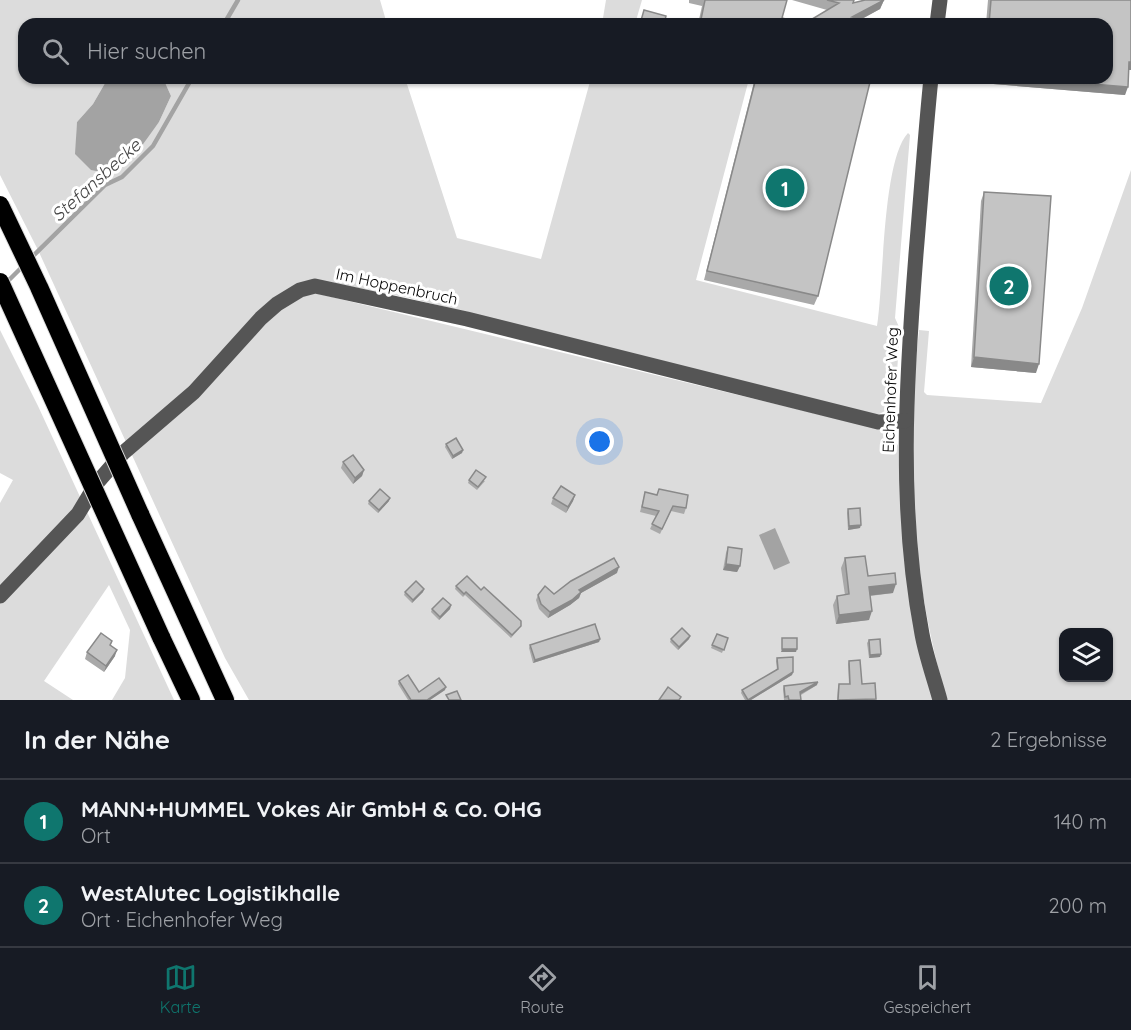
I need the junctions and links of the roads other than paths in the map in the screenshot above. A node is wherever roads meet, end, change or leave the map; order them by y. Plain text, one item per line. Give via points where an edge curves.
1 (940, 0) edge
2 (938, 18) edge
3 (931, 84) edge
4 (0, 205) edge
5 (0, 282) edge
6 (905, 421) junction
7 (0, 596) edge
8 (189, 623) junction
9 (191, 700) edge
10 (225, 700) edge
11 (238, 700) edge
12 (940, 700) edge

1 - 2 street
3 - 6 street, Eichenhofer Weg
4 - 8 highway, bridge
5 - 9 highway, bridge
6 - 7 street, Im Hoppenbruch via 878,422 467,319 315,286 277,304 194,392 123,453 96,484 78,514
6 - 12 street, Eichenhofer Weg via 910,548 922,636
8 - 10 highway
8 - 11 highway

